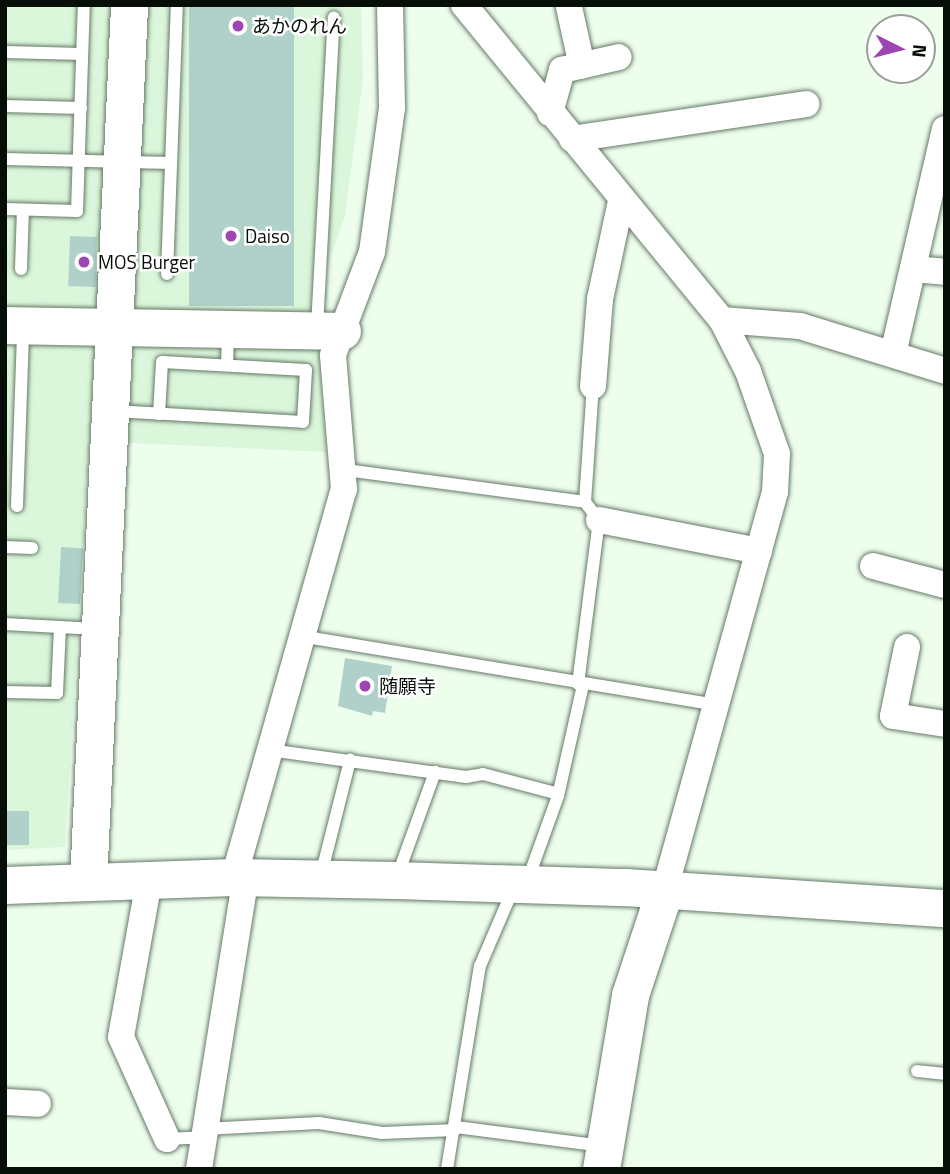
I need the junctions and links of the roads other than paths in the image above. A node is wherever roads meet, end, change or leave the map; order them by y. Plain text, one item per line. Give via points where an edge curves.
1 (84, 5) edge
2 (129, 5) edge
3 (177, 5) edge
4 (390, 5) edge
5 (464, 5) edge
6 (569, 7) dead end
7 (334, 17) dead end
8 (5, 52) edge
9 (82, 54) junction
10 (619, 57) dead end
11 (582, 66) junction
12 (806, 104) dead end
13 (5, 106) edge
14 (80, 108) junction
15 (550, 113) junction
16 (945, 130) edge
17 (572, 139) junction
18 (5, 159) edge
19 (79, 161) junction
20 (124, 162) junction
21 (171, 163) junction
22 (621, 201) junction
23 (5, 209) edge
24 (23, 210) junction
25 (21, 269) dead end
26 (913, 269) junction
27 (945, 272) edge
28 (167, 275) dead end
29 (722, 320) junction
30 (14, 326) edge
31 (117, 327) junction
32 (228, 329) junction
33 (330, 331) junction
34 (893, 354) junction
35 (228, 365) junction
36 (945, 370) edge
37 (593, 386) joint
38 (159, 414) junction
39 (107, 416) junction
40 (346, 470) junction
41 (17, 506) dead end
42 (592, 511) junction
43 (5, 547) edge
44 (32, 548) dead end
45 (759, 551) junction
46 (873, 566) dead end
47 (945, 585) edge
48 (5, 624) edge
49 (60, 627) junction
50 (100, 629) junction
51 (300, 636) junction
52 (907, 647) dead end
53 (581, 685) junction
54 (5, 692) edge
55 (716, 705) junction
56 (945, 724) edge
57 (270, 750) junction
58 (350, 760) junction
59 (435, 772) junction
60 (555, 793) junction
61 (240, 877) junction
62 (320, 878) junction
63 (396, 880) junction
64 (88, 881) junction
65 (149, 881) junction
66 (521, 883) junction
67 (5, 885) edge
68 (664, 892) junction
69 (945, 908) edge
70 (916, 1071) dead end
71 (945, 1074) edge
72 (5, 1102) edge
73 (38, 1104) dead end
74 (455, 1128) junction
75 (203, 1133) junction
76 (167, 1139) joint
77 (602, 1158) edge
78 (199, 1169) edge
79 (447, 1169) edge

1 - 9 lane
2 - 20 street
3 - 21 lane
4 - 33 street via 392,108 372,252
5 - 15 street
6 - 11 street
7 - 33 lane
8 - 9 lane
9 - 14 lane
10 - 11 street
11 - 15 street via 562,71
12 - 17 street
13 - 14 lane
14 - 19 lane
15 - 17 street
16 - 26 street
17 - 22 street
18 - 19 lane
19 - 20 lane
19 - 24 lane via 77,211
20 - 21 lane
20 - 31 street
21 - 28 lane
22 - 29 street
22 - 37 street via 600,299
23 - 24 lane
24 - 25 lane
26 - 27 street
26 - 34 street
29 - 34 street via 800,326
29 - 45 street via 748,371 777,454 775,492
30 - 31 street
30 - 41 lane
31 - 32 street
31 - 39 street
32 - 33 street
32 - 35 lane
33 - 40 street
34 - 36 street
35 - 38 lane via 162,362
35 - 38 lane via 306,370 303,422
37 - 42 lane
38 - 39 lane
39 - 50 street
40 - 42 lane
40 - 51 street
42 - 45 street
42 - 53 lane
43 - 44 lane
45 - 55 street
46 - 47 street
48 - 49 lane
49 - 50 lane
49 - 54 lane via 57,693
50 - 64 street
51 - 53 lane
51 - 57 street
52 - 56 street via 893,716
53 - 55 lane
53 - 60 lane
55 - 68 street
57 - 58 lane
57 - 61 street
58 - 59 lane
58 - 62 lane
59 - 60 lane via 483,774
59 - 63 lane
60 - 66 lane
61 - 62 street
61 - 65 street
61 - 75 street
62 - 63 street
63 - 66 street
64 - 65 street
64 - 67 street
65 - 76 street via 121,1037
66 - 68 street
66 - 74 lane via 480,966
68 - 69 street
68 - 77 street via 630,995
70 - 71 lane
72 - 73 street
74 - 75 lane via 382,1133 319,1123
74 - 77 lane
74 - 79 lane
75 - 76 lane
75 - 78 street

